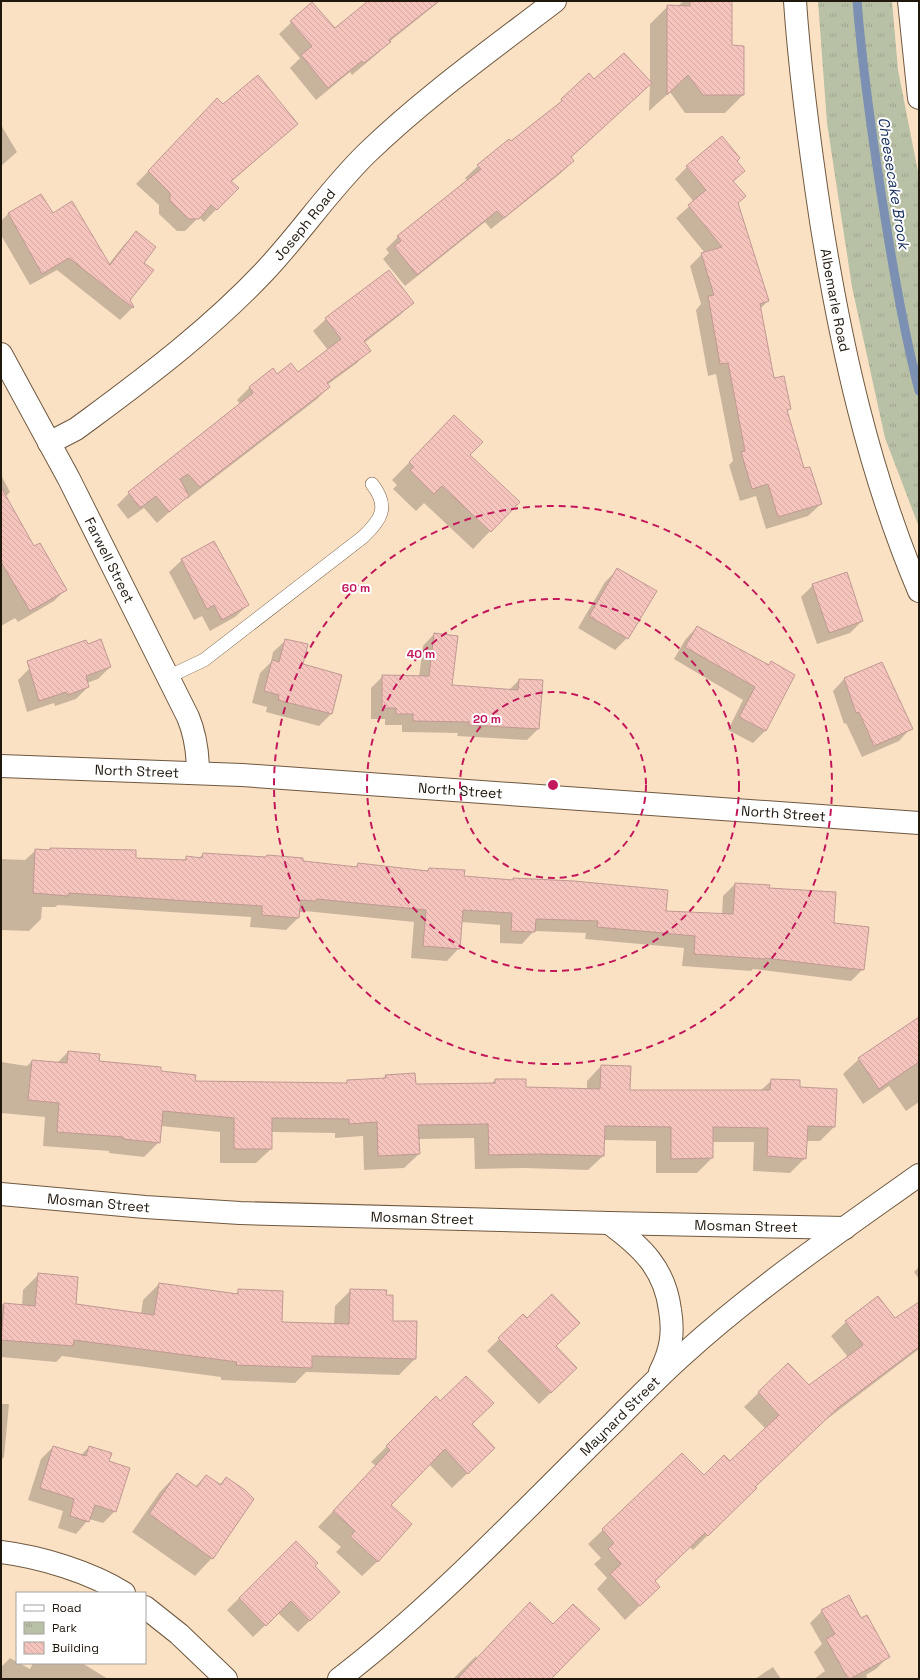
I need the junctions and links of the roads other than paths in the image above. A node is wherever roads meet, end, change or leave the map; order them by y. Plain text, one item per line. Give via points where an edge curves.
1 (555, 1) edge
2 (795, 1) edge
3 (909, 1) edge
4 (919, 98) edge
5 (1, 354) edge
6 (49, 443) junction
7 (372, 484) dead end
8 (919, 591) edge
9 (168, 677) junction
10 (1, 766) edge
11 (198, 773) junction
12 (919, 822) edge
13 (919, 1175) edge
14 (1, 1194) edge
15 (609, 1223) junction
16 (845, 1228) junction
17 (656, 1380) junction
18 (1, 1552) edge
19 (122, 1592) edge
20 (146, 1608) edge
21 (226, 1679) edge
22 (339, 1679) edge

1 - 6 street, Joseph Road via 434,94 388,134 348,172 286,247 215,321 76,429
2 - 8 street, Albemarle Road via 809,140 827,259 845,350 885,500
3 - 4 street
5 - 6 street, Farwell Street
6 - 9 street, Farwell Street
7 - 9 lane via 382,502 382,512 378,521 363,537 204,660
9 - 11 street, Farwell Street via 193,729 197,746
10 - 11 street, North Street
11 - 12 street, North Street
13 - 16 street, Maynard Street
14 - 15 street, Mosman Street via 240,1213
15 - 16 street, Mosman Street
15 - 17 street via 647,1255 664,1283 667,1293 673,1330 669,1352
16 - 17 street, Maynard Street via 740,1306
17 - 22 street, Maynard Street via 453,1579
18 - 19 street via 58,1565 99,1580
20 - 21 street via 179,1634

